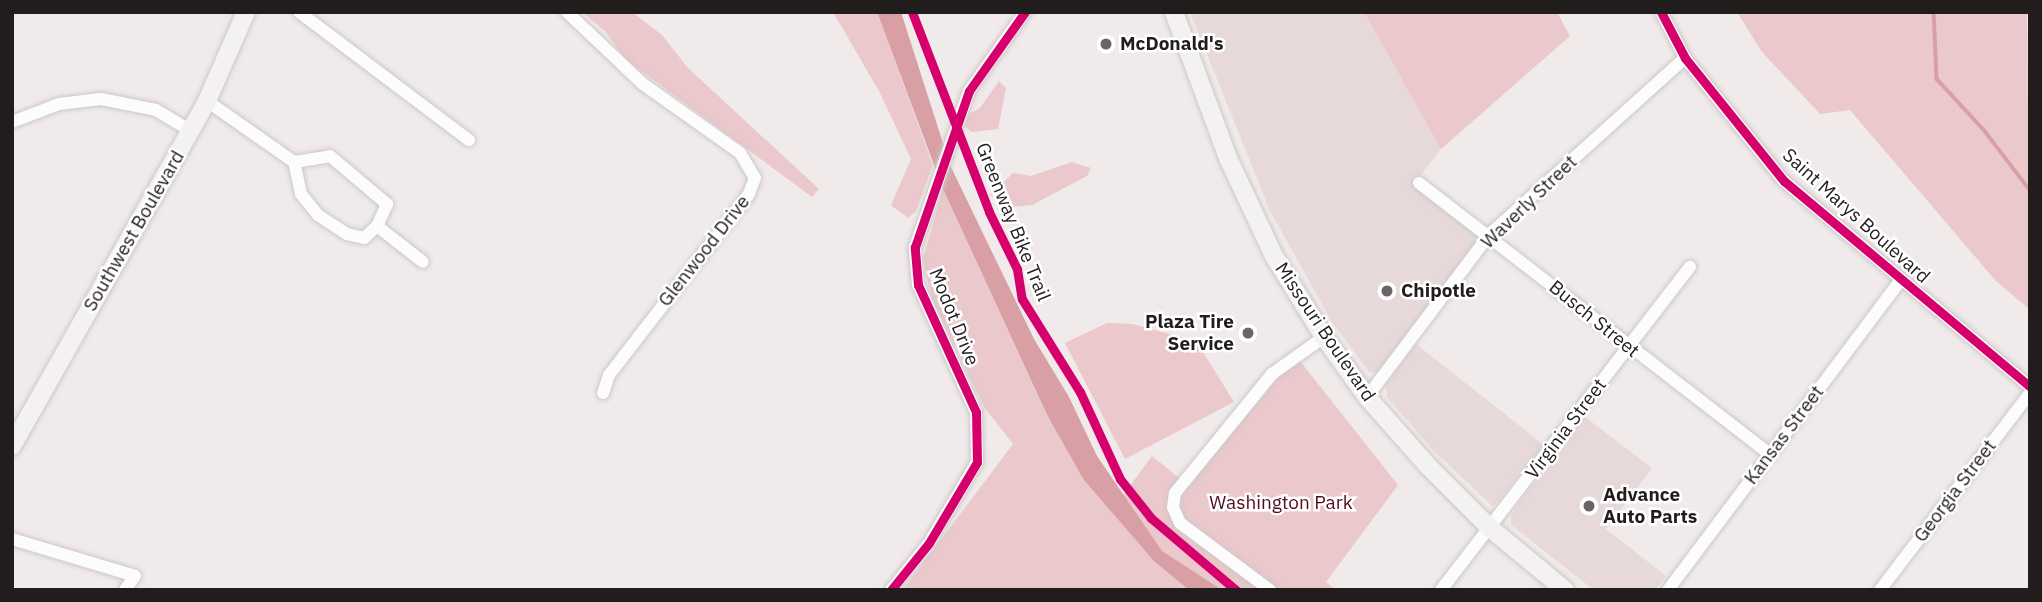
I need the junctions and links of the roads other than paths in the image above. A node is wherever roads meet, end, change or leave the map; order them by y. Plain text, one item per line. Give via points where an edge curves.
1 (246, 12) edge
2 (299, 12) edge
3 (567, 12) edge
4 (1026, 12) edge
5 (1174, 12) edge
6 (1661, 12) edge
7 (1685, 58) junction
8 (207, 101) junction
9 (12, 122) edge
10 (191, 131) junction
11 (469, 140) dead end
12 (294, 162) junction
13 (1419, 183) dead end
14 (377, 226) junction
15 (1489, 235) junction
16 (423, 262) dead end
17 (1690, 267) dead end
18 (1901, 281) junction
19 (1324, 337) junction
20 (1628, 348) junction
21 (2030, 387) edge
22 (603, 393) dead end
23 (2030, 393) edge
24 (1367, 397) junction
25 (12, 446) edge
26 (1770, 454) junction
27 (1490, 528) junction
28 (12, 539) edge
29 (125, 590) edge
30 (891, 590) edge
31 (1270, 590) edge
32 (1441, 590) edge
33 (1565, 590) edge
34 (1668, 590) edge
35 (1880, 590) edge

1 - 8 main road, Southwest Boulevard
2 - 11 street
3 - 22 street, Glenwood Drive via 643,85 740,153 755,177 749,194 609,374
4 - 30 street, Modot Drive via 978,76 961,111 915,247 918,285 976,412 979,448 967,485
5 - 19 main road, Missouri Boulevard via 1228,158 1274,256
6 - 7 street, Saint Marys Boulevard
7 - 15 street, Waverly Street
7 - 18 street, Saint Marys Boulevard via 1784,181
8 - 10 main road, Southwest Boulevard
8 - 12 street
9 - 10 street via 59,104 101,99 156,110
10 - 25 main road, Southwest Boulevard
12 - 14 street via 301,194 318,215 347,234 364,238
12 - 14 street via 330,156 352,171 387,204
13 - 15 street, Busch Street
14 - 16 street
15 - 20 street, Busch Street
15 - 24 street, Waverly Street
17 - 20 street, Virginia Street
18 - 21 street, Saint Marys Boulevard
18 - 26 street, Kansas Street
19 - 24 main road, Missouri Boulevard
19 - 31 street via 1281,365 1175,493 1173,508 1180,523
20 - 26 street, Busch Street
20 - 27 street, Virginia Street
23 - 35 street, Georgia Street
24 - 27 main road, Missouri Boulevard
26 - 34 street, Kansas Street
27 - 32 street, Virginia Street
27 - 33 main road, Missouri Boulevard
28 - 29 street via 135,576

